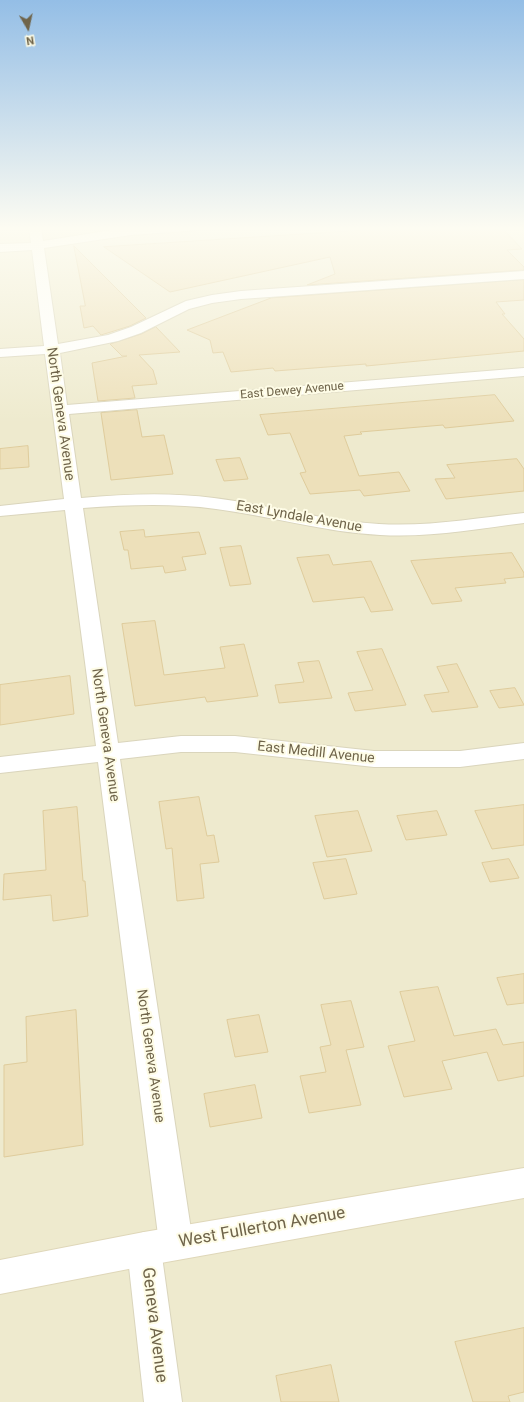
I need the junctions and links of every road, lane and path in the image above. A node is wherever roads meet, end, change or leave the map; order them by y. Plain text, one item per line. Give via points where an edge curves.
1 (44, 292) edge
2 (272, 292) edge
3 (52, 349) junction
4 (0, 354) edge
5 (524, 372) edge
6 (60, 410) junction
7 (73, 504) junction
8 (0, 511) edge
9 (524, 518) edge
10 (524, 751) edge
11 (107, 752) junction
12 (0, 765) edge
13 (524, 1182) edge
14 (160, 1246) junction
15 (0, 1277) edge
16 (163, 1402) edge

1 - 3 street, North Geneva Avenue
2 - 3 street via 205,299 183,306 129,333 96,343
3 - 4 street
3 - 6 street, North Geneva Avenue
5 - 6 street, East Dewey Avenue
6 - 7 street, North Geneva Avenue
7 - 8 street, East Lyndale Avenue
7 - 9 street, East Lyndale Avenue via 139,500 192,501 362,529 421,529
7 - 11 street, North Geneva Avenue
10 - 11 street, East Medill Avenue via 460,759 374,759 235,744 181,744
11 - 12 street, East Medill Avenue
11 - 14 street, North Geneva Avenue
13 - 14 street, West Fullerton Avenue
14 - 15 street, West Fullerton Avenue
14 - 16 street, Geneva Avenue

